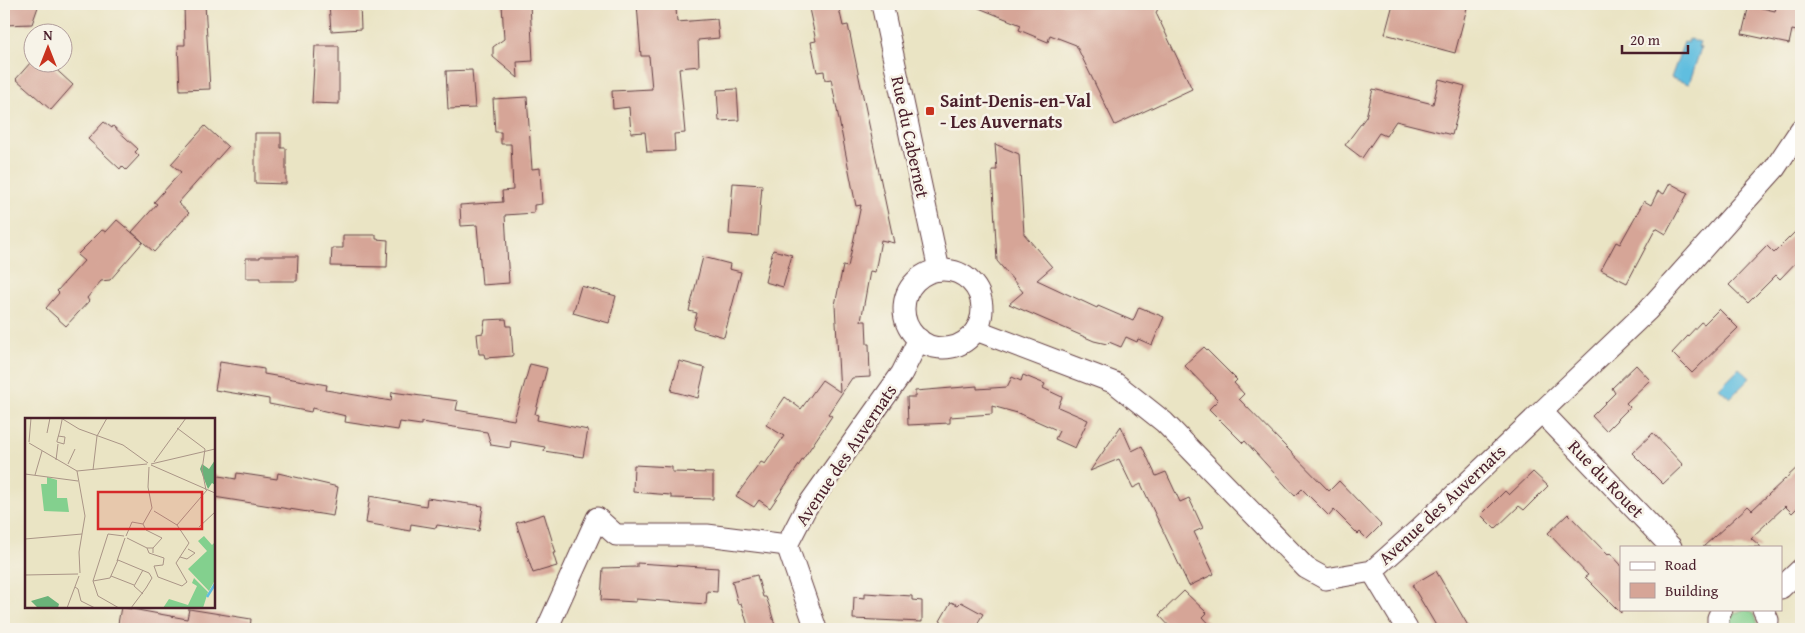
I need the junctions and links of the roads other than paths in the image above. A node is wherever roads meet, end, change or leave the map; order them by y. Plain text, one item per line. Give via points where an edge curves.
1 (882, 4) edge
2 (1801, 129) edge
3 (939, 270) junction
4 (976, 330) junction
5 (919, 339) junction
6 (1542, 412) junction
7 (788, 545) junction
8 (1670, 546) edge
9 (1801, 569) edge
10 (1372, 571) junction
11 (1782, 587) edge
12 (1722, 610) edge
13 (1763, 610) edge
14 (547, 629) edge
15 (816, 629) edge
16 (1407, 629) edge
17 (1718, 629) edge
18 (1767, 629) edge

1 - 3 street, Rue du Cabernet
2 - 6 street, Avenue des Auvernats via 1775,168 1648,311
3 - 4 street via 951,270 973,283 982,306
3 - 5 street via 915,281 904,304 910,330
4 - 5 street via 956,346 930,346
4 - 10 street, Avenue des Auvernats via 1115,383 1164,422 1306,568 1326,579
5 - 7 street, Avenue des Auvernats via 902,373 806,508
6 - 8 street, Rue du Rouet
6 - 10 street, Avenue des Auvernats
7 - 14 street via 707,535 616,535 597,518
7 - 15 street, Avenue des Auvernats
9 - 11 street
10 - 16 street
12 - 17 street
13 - 18 street via 1768,620

